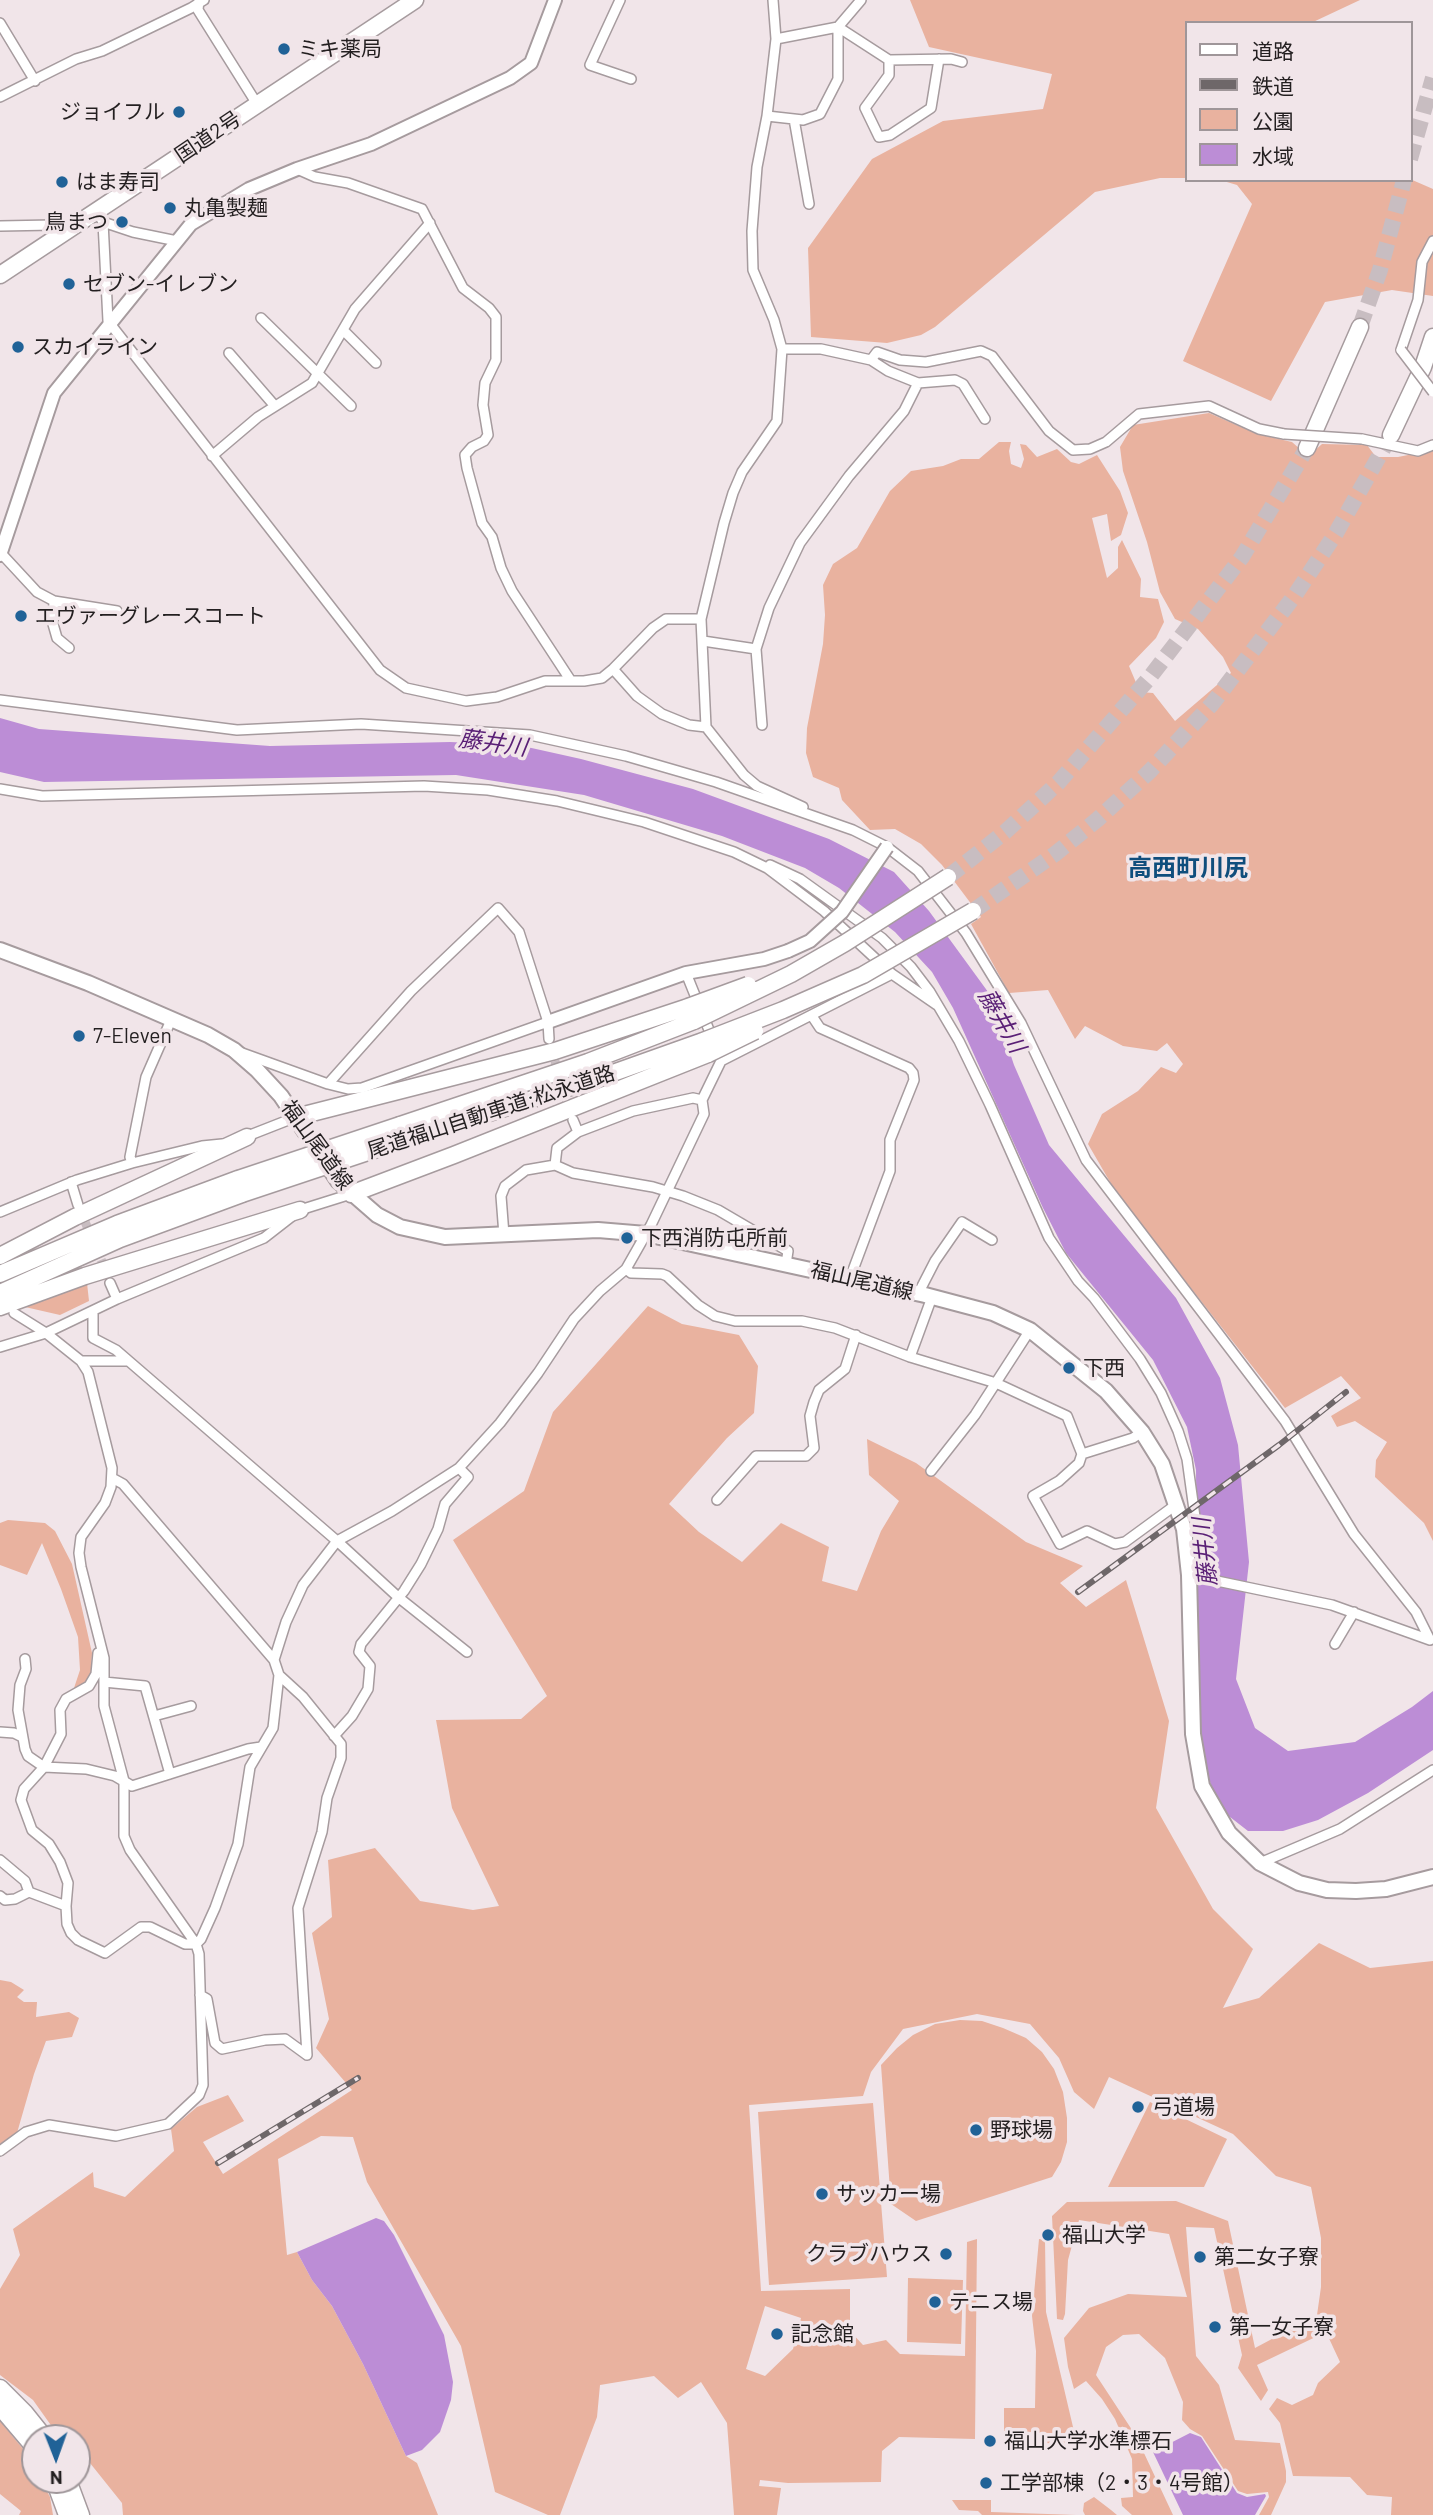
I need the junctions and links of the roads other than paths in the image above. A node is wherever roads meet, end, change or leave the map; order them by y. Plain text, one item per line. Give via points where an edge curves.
1 (415, 0) edge
2 (555, 0) edge
3 (620, 0) edge
4 (773, 0) edge
5 (861, 0) edge
6 (200, 1) edge
7 (0, 23) edge
8 (838, 27) junction
9 (776, 38) junction
10 (939, 59) junction
11 (889, 60) junction
12 (962, 62) dead end
13 (631, 79) dead end
14 (35, 81) junction
15 (0, 97) edge
16 (257, 104) junction
17 (766, 116) junction
18 (793, 119) junction
19 (297, 169) junction
20 (809, 204) dead end
21 (100, 217) junction
22 (430, 223) junction
23 (0, 226) edge
24 (61, 234) junction
25 (177, 241) junction
26 (1433, 241) edge
27 (0, 275) edge
28 (261, 318) dead end
29 (111, 324) junction
30 (1360, 327) tunnel mouth
31 (343, 330) junction
32 (1433, 337) edge
33 (782, 349) junction
34 (229, 353) dead end
35 (871, 360) junction
36 (376, 363) dead end
37 (318, 374) junction
38 (918, 383) junction
39 (1433, 392) edge
40 (274, 405) junction
41 (351, 406) dead end
42 (985, 419) dead end
43 (1391, 435) tunnel mouth
44 (1433, 445) edge
45 (1307, 448) tunnel mouth
46 (212, 456) junction
47 (0, 553) edge
48 (54, 601) junction
49 (117, 611) dead end
50 (701, 619) junction
51 (703, 641) junction
52 (69, 648) dead end
53 (756, 649) junction
54 (613, 669) junction
55 (571, 681) junction
56 (0, 700) edge
57 (762, 725) dead end
58 (706, 727) junction
59 (0, 789) edge
60 (853, 830) junction
61 (887, 848) junction
62 (767, 868) junction
63 (948, 877) tunnel mouth
64 (974, 911) tunnel mouth
65 (0, 950) edge
66 (685, 974) junction
67 (892, 974) junction
68 (937, 1005) junction
69 (691, 1014) junction
70 (812, 1016) junction
71 (171, 1020) junction
72 (548, 1022) junction
73 (549, 1039) tunnel mouth
74 (234, 1050) junction
75 (710, 1052) junction
76 (328, 1084) junction
77 (702, 1100) junction
78 (296, 1117) junction
79 (573, 1120) tunnel mouth
80 (402, 1132) junction
81 (578, 1132) junction
82 (247, 1137) junction
83 (132, 1164) junction
84 (555, 1165) junction
85 (71, 1182) junction
86 (240, 1186) junction
87 (668, 1190) junction
88 (351, 1194) junction
89 (78, 1205) tunnel mouth
90 (300, 1210) junction
91 (0, 1212) edge
92 (646, 1234) junction
93 (504, 1235) junction
94 (992, 1240) dead end
95 (0, 1256) edge
96 (786, 1264) junction
97 (626, 1269) junction
98 (0, 1274) edge
99 (850, 1278) junction
100 (110, 1283) tunnel mouth
101 (0, 1293) edge
102 (925, 1296) junction
103 (117, 1299) junction
104 (7, 1310) edge
105 (93, 1311) junction
106 (1030, 1330) junction
107 (46, 1333) junction
108 (856, 1335) junction
109 (0, 1347) edge
110 (910, 1357) junction
111 (81, 1361) junction
112 (128, 1362) junction
113 (996, 1383) junction
114 (1142, 1432) junction
115 (1083, 1454) junction
116 (458, 1468) junction
117 (931, 1471) dead end
118 (112, 1478) junction
119 (717, 1500) dead end
120 (1177, 1504) junction
121 (337, 1541) junction
122 (1197, 1577) junction
123 (398, 1597) junction
124 (1354, 1612) junction
125 (1431, 1640) edge
126 (1335, 1644) dead end
127 (101, 1648) junction
128 (467, 1652) dead end
129 (25, 1659) dead end
130 (274, 1660) junction
131 (279, 1675) junction
132 (104, 1682) junction
133 (191, 1706) dead end
134 (154, 1716) junction
135 (0, 1732) edge
136 (334, 1736) junction
137 (23, 1737) junction
138 (261, 1747) junction
139 (44, 1767) junction
140 (1433, 1770) edge
141 (170, 1774) junction
142 (124, 1782) junction
143 (0, 1860) edge
144 (1260, 1863) junction
145 (1433, 1877) edge
146 (29, 1892) junction
147 (0, 1896) edge
148 (66, 1906) junction
149 (196, 1944) junction
150 (200, 1995) junction
151 (0, 2151) edge
152 (0, 2388) edge
153 (0, 2407) edge
154 (34, 2424) edge
155 (21, 2432) edge
156 (59, 2494) edge
157 (73, 2494) edge
158 (67, 2515) edge
159 (81, 2515) edge

1 - 16 highway, 国道2号
2 - 19 street via 531,63 510,78 371,144
3 - 13 street via 590,65
4 - 9 street
5 - 8 street
6 - 14 street
6 - 16 street via 198,10
7 - 14 street
8 - 9 street
8 - 11 street
8 - 18 street via 838,79 820,114
9 - 17 street
10 - 11 street
10 - 11 street via 932,108 890,135 879,137 865,108 889,75
10 - 12 street
14 - 15 street
16 - 21 highway, 国道2号
17 - 18 street
17 - 33 street via 757,167 753,270
18 - 20 street
19 - 22 street via 414,205
19 - 25 street via 249,189 191,224
21 - 24 highway, 国道2号
21 - 25 street via 133,232
21 - 29 street
22 - 31 street via 355,309
22 - 55 street via 463,288 496,317 496,360 485,383 483,405 488,435 465,455 482,523 512,591
23 - 24 street via 53,225
24 - 27 highway, 国道2号
25 - 29 street
26 - 39 street, bridge via 1422,262 1418,300 1401,350
28 - 37 street
29 - 46 street
29 - 47 street via 54,393
30 - 45 highway
31 - 36 street
31 - 37 street
32 - 43 highway
33 - 35 street via 821,349
33 - 50 street via 777,421 733,493
34 - 40 street
35 - 38 street
35 - 44 street, bridge via 877,352 926,362 981,351 992,356 1049,431 1073,450 1106,442 1139,414 1209,406 1259,429 1284,434 1362,439 1418,451
37 - 40 street via 312,383
37 - 41 street
38 - 42 street via 955,380 963,384
38 - 53 street via 904,411 800,543 769,608
40 - 46 street
46 - 55 street via 380,670 406,688 466,701 497,697 545,681
47 - 48 street via 37,592
48 - 49 street
48 - 52 street via 57,638
50 - 51 street
50 - 54 street via 666,619
51 - 53 street
51 - 58 street
53 - 57 street
54 - 55 street via 602,678
54 - 58 street via 637,696 662,713
56 - 60 street via 237,730 361,724 530,735 716,782
58 - 60 street via 757,786
59 - 62 street via 41,796 424,786 488,790 643,822 734,852
60 - 61 street
61 - 66 street, bridge via 842,912 810,941 764,959
61 - 125 street via 918,871 966,933 1021,1023 1086,1160 1285,1421 1354,1534 1416,1612
62 - 67 street via 824,911
62 - 68 street via 800,880 882,938 911,967
63 - 69 highway, 尾道福山自動車道;松永道路, bridge via 791,974
64 - 75 highway, 尾道福山自動車道;松永道路, bridge via 863,975 783,1010
65 - 71 main road, 福山尾道線
66 - 72 street
66 - 75 street
67 - 68 street
67 - 70 street
68 - 122 street via 990,1105 1049,1238 1140,1359 1178,1431 1187,1459 1200,1553
69 - 78 highway
69 - 80 highway, 尾道福山自動車道;松永道路 via 588,1062
70 - 75 street
70 - 99 street via 820,1028 914,1073 890,1140 890,1171
71 - 74 main road, 福山尾道線
71 - 83 street via 146,1077
72 - 73 street
72 - 76 street via 374,1086 348,1089
72 - 76 street via 519,932 498,908 411,991
74 - 76 street
74 - 78 main road, 福山尾道線
75 - 77 street
75 - 80 highway, 尾道福山自動車道;松永道路
75 - 88 highway
77 - 81 street via 633,1111
77 - 87 street via 704,1114
78 - 82 street
78 - 88 main road, 福山尾道線
79 - 81 street
80 - 86 highway, 尾道福山自動車道;松永道路, bridge
81 - 84 street via 557,1148
82 - 83 street
82 - 95 highway
83 - 85 street
84 - 87 street via 573,1173
84 - 93 street via 526,1170 505,1185 501,1196
85 - 89 street
85 - 91 street
86 - 98 highway, 尾道福山自動車道;松永道路 via 117,1224
86 - 101 highway, 尾道福山自動車道;松永道路
87 - 92 street
87 - 96 street via 718,1210 788,1251
88 - 90 street
88 - 93 main road, 福山尾道線 via 377,1215 422,1234
90 - 103 street via 264,1238
90 - 104 highway via 85,1276
92 - 93 main road, 福山尾道線 via 598,1230
92 - 96 main road, 福山尾道線
92 - 97 street
94 - 102 street via 962,1222 935,1261
96 - 99 main road, 福山尾道線
97 - 108 street via 667,1276 715,1317 802,1321
97 - 116 street via 574,1319 500,1423
99 - 102 main road, 福山尾道線
100 - 103 street
102 - 106 main road, 福山尾道線 via 993,1313
102 - 110 street
103 - 105 street
104 - 107 street
105 - 107 street
105 - 112 street via 93,1338
106 - 113 street
106 - 114 main road, 福山尾道線 via 1106,1391
107 - 109 street
107 - 111 street
108 - 110 street
108 - 119 street via 845,1369 819,1390 814,1402 810,1416 814,1448 806,1456 756,1456
110 - 113 street
111 - 112 street
111 - 118 street via 91,1384
112 - 121 street
113 - 115 street via 1067,1416
113 - 117 street
114 - 115 street
114 - 120 main road, 福山尾道線 via 1162,1464
115 - 120 street via 1059,1481 1033,1496 1060,1544 1087,1531 1115,1544 1125,1542
116 - 121 street
116 - 123 street via 467,1477 446,1504 421,1564
118 - 127 street via 105,1503 81,1537 79,1552
118 - 130 street via 123,1484
120 - 122 main road, 福山尾道線
121 - 123 street
121 - 130 street via 303,1585
122 - 124 street
122 - 144 main road, 福山尾道線 via 1192,1734 1202,1786 1229,1833
123 - 128 street
123 - 136 street via 361,1644 359,1652 370,1666 368,1689
124 - 125 street
124 - 126 street
127 - 132 street
127 - 139 street via 89,1686 66,1699 60,1710 61,1734
129 - 137 street via 18,1710
130 - 131 street
131 - 136 street
131 - 138 street via 273,1728
132 - 134 street via 145,1686
132 - 142 street via 104,1706
133 - 134 street
134 - 141 street
135 - 137 street
136 - 150 street via 341,1744 341,1758 298,1908 307,2055 285,2039 222,2049 215,2043 207,1999
137 - 139 street via 28,1756
138 - 141 street
138 - 149 street via 250,1767 230,1869
139 - 142 street via 86,1769
139 - 148 street via 24,1789 21,1800 32,1830 49,1844 60,1862 68,1882
140 - 144 street via 1340,1829
141 - 142 street via 132,1786
142 - 149 street via 124,1836 130,1850
143 - 146 street via 25,1881
144 - 145 main road, 福山尾道線 via 1299,1883 1326,1890 1385,1889
146 - 147 street via 15,1899
146 - 148 street
148 - 149 street via 71,1933 100,1952 111,1950 141,1927
149 - 150 street
150 - 151 street via 203,2085 199,2095 168,2124 116,2136 49,2126 26,2132
152 - 154 highway
153 - 155 highway
156 - 158 highway
157 - 159 highway

